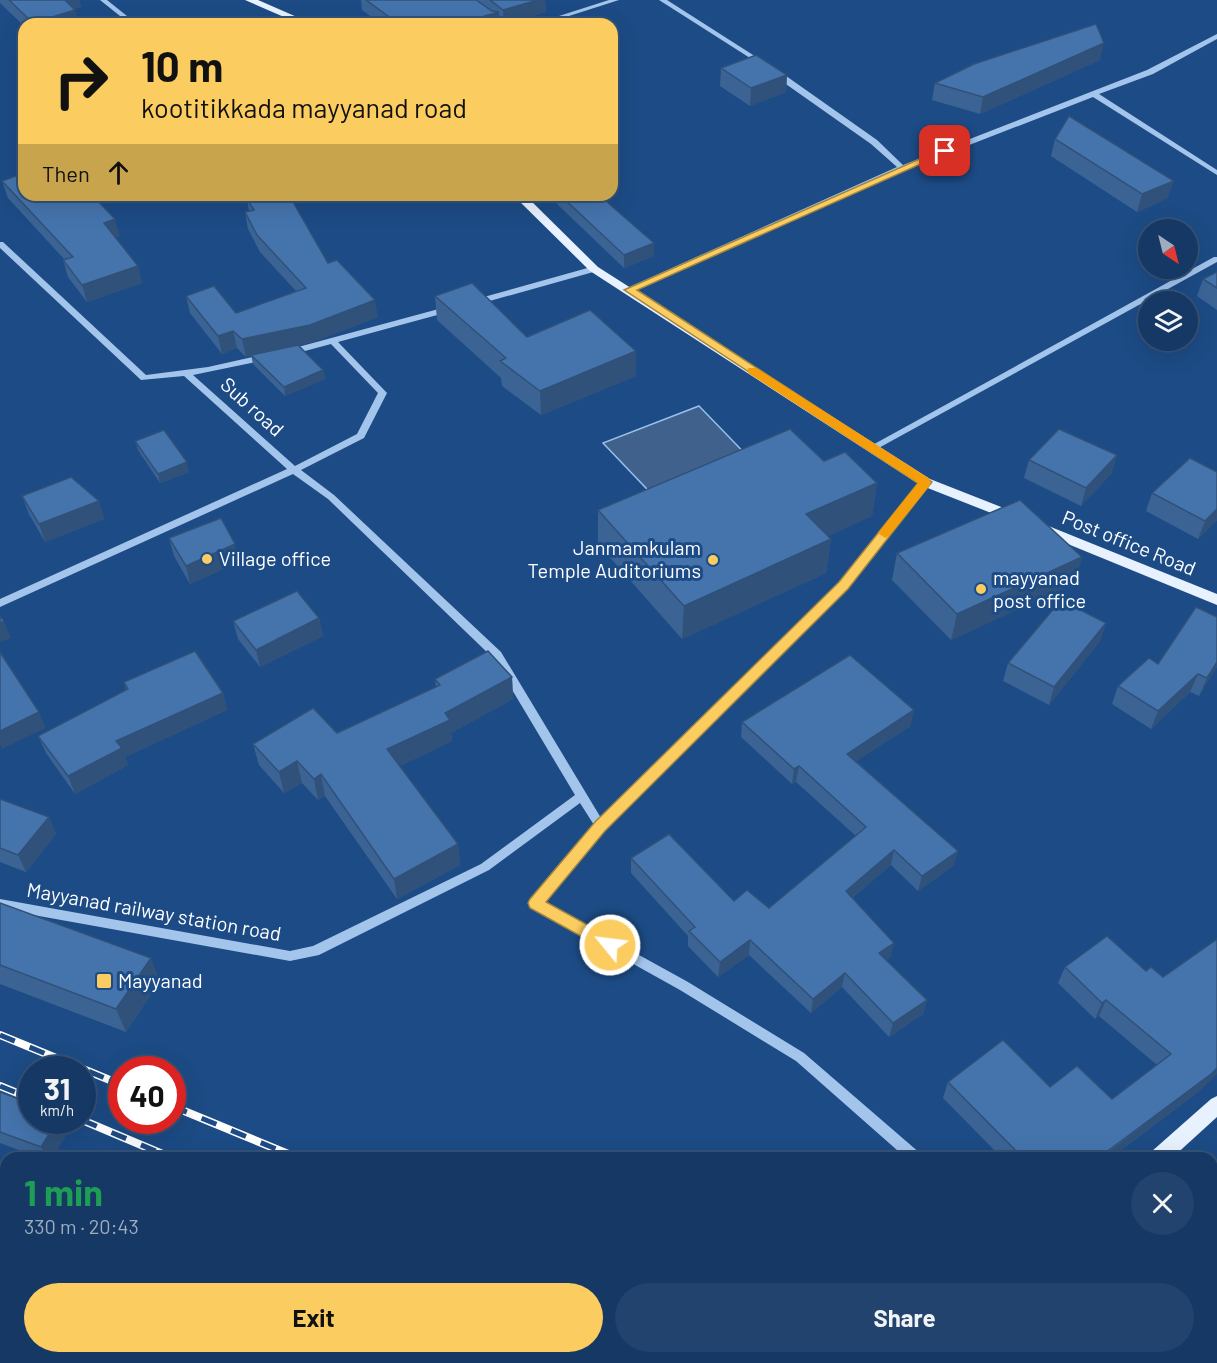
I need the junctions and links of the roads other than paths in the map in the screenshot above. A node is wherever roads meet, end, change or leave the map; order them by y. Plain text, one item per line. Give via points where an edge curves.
1 (103, 0) edge
2 (250, 0) edge
3 (616, 0) edge
4 (662, 0) edge
5 (126, 18) edge
6 (294, 18) edge
7 (557, 18) edge
8 (1217, 36) edge
9 (1094, 94) junction
10 (902, 168) junction
11 (1217, 172) edge
12 (525, 201) edge
13 (0, 244) edge
14 (1217, 259) edge
15 (594, 269) junction
16 (629, 290) junction
17 (468, 304) edge
18 (457, 307) edge
19 (334, 342) junction
20 (185, 372) junction
21 (872, 448) junction
22 (294, 470) junction
23 (926, 482) junction
24 (1217, 600) edge
25 (0, 603) edge
26 (582, 796) junction
27 (600, 826) junction
28 (0, 904) edge
29 (1217, 1105) edge
30 (909, 1152) edge
31 (1165, 1152) edge

1 - 5 street
2 - 6 main road
3 - 7 street
4 - 10 street via 822,104
8 - 9 street via 1150,72
9 - 10 street
9 - 11 street
10 - 16 street
12 - 15 main road
13 - 20 street via 144,378
14 - 21 street
15 - 16 main road
15 - 17 street
16 - 21 main road
18 - 19 street
19 - 20 street
19 - 22 street via 383,393 361,435
20 - 22 street, Sub road
21 - 23 main road
22 - 25 street
22 - 26 street, Sub road via 331,497 497,656
23 - 24 main road, Post office Road
23 - 27 street via 844,585
26 - 27 street, Sub road
26 - 28 street, Mayyanad railway station road via 485,867 315,951 290,956
27 - 30 street via 535,903 684,986 800,1058
29 - 31 main road

